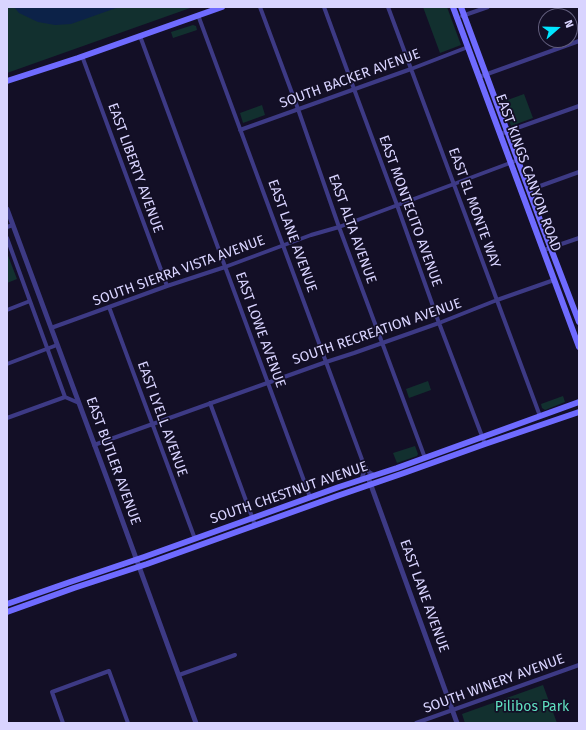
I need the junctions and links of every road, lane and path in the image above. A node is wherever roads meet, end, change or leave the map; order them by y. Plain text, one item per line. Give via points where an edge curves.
1 (222, 7) edge
2 (260, 7) edge
3 (324, 7) edge
4 (388, 7) edge
5 (454, 7) edge
6 (461, 7) edge
7 (488, 7) edge
8 (198, 15) junction
9 (464, 15) junction
10 (458, 18) junction
11 (140, 36) junction
12 (579, 41) edge
13 (468, 47) junction
14 (82, 56) junction
15 (411, 69) junction
16 (486, 75) junction
17 (479, 77) junction
18 (7, 82) edge
19 (354, 89) junction
20 (579, 106) edge
21 (298, 109) junction
22 (240, 130) junction
23 (508, 132) junction
24 (500, 134) junction
25 (518, 160) junction
26 (511, 163) junction
27 (579, 172) edge
28 (454, 184) junction
29 (529, 190) junction
30 (398, 205) junction
31 (7, 208) edge
32 (13, 225) junction
33 (7, 227) edge
34 (340, 227) junction
35 (7, 238) edge
36 (579, 238) edge
37 (283, 245) junction
38 (551, 248) junction
39 (544, 250) junction
40 (225, 267) junction
41 (554, 280) junction
42 (167, 286) junction
43 (497, 300) junction
44 (30, 301) junction
45 (109, 307) junction
46 (7, 310) edge
47 (578, 314) edge
48 (568, 317) junction
49 (579, 322) edge
50 (439, 323) junction
51 (51, 328) junction
52 (383, 343) junction
53 (57, 345) junction
54 (579, 347) edge
55 (48, 349) junction
56 (326, 362) junction
57 (7, 364) edge
58 (268, 383) junction
59 (64, 397) junction
60 (79, 402) junction
61 (579, 402) edge
62 (210, 404) junction
63 (579, 412) edge
64 (540, 416) junction
65 (7, 418) edge
66 (152, 424) junction
67 (512, 435) junction
68 (483, 437) junction
69 (485, 444) junction
70 (94, 445) junction
71 (425, 458) junction
72 (364, 465) junction
73 (371, 476) junction
74 (361, 480) junction
75 (371, 484) junction
76 (327, 491) junction
77 (310, 497) junction
78 (298, 510) junction
79 (252, 518) junction
80 (255, 525) junction
81 (195, 539) junction
82 (137, 560) junction
83 (139, 567) junction
84 (7, 604) edge
85 (7, 612) edge
86 (236, 655) dead end
87 (579, 665) edge
88 (179, 675) junction
89 (453, 710) junction
90 (63, 723) edge
91 (128, 723) edge
92 (196, 723) edge
93 (416, 723) edge
94 (457, 723) edge

1 - 8 main road
2 - 21 street, EAST ALTA AVENUE
3 - 19 street, EAST MONTECITO AVENUE
4 - 15 street, EAST EL MONTE WAY
5 - 10 main road, EAST KINGS CANYON ROAD
6 - 9 main road, EAST KINGS CANYON ROAD
7 - 9 street
8 - 11 main road
8 - 22 street, EAST LANE AVENUE
9 - 10 street
9 - 16 main road, EAST KINGS CANYON ROAD
10 - 13 main road, EAST KINGS CANYON ROAD
11 - 14 main road
11 - 40 street, EAST LOWE AVENUE
12 - 16 street
13 - 15 street, SOUTH BACKER AVENUE
13 - 17 main road, EAST KINGS CANYON ROAD
14 - 18 main road
14 - 42 street, EAST LIBERTY AVENUE
15 - 19 street, SOUTH BACKER AVENUE
15 - 28 street, EAST EL MONTE WAY
16 - 17 street
16 - 23 main road, EAST KINGS CANYON ROAD
17 - 24 main road, EAST KINGS CANYON ROAD
19 - 21 street, SOUTH BACKER AVENUE
19 - 30 street, EAST MONTECITO AVENUE
20 - 23 street
21 - 22 street, SOUTH BACKER AVENUE
21 - 34 street, EAST ALTA AVENUE
22 - 37 street, EAST LANE AVENUE
23 - 24 street
23 - 25 main road, EAST KINGS CANYON ROAD
24 - 26 main road, EAST KINGS CANYON ROAD
25 - 26 street, SOUTH SIERRA VISTA AVENUE
25 - 29 main road, EAST KINGS CANYON ROAD
26 - 28 street, SOUTH SIERRA VISTA AVENUE
26 - 39 main road, EAST KINGS CANYON ROAD
27 - 29 street
28 - 30 street, SOUTH SIERRA VISTA AVENUE
28 - 43 street, EAST EL MONTE WAY
29 - 38 main road, EAST KINGS CANYON ROAD
30 - 34 street, SOUTH SIERRA VISTA AVENUE
30 - 50 street, EAST MONTECITO AVENUE
31 - 32 street, EAST BUTLER AVENUE
32 - 33 street
32 - 51 street, EAST BUTLER AVENUE
34 - 37 street, SOUTH SIERRA VISTA AVENUE
34 - 52 street, EAST ALTA AVENUE
35 - 44 street
36 - 38 street
37 - 40 street, SOUTH SIERRA VISTA AVENUE
37 - 56 street, EAST LANE AVENUE
38 - 39 street
38 - 47 main road, EAST KINGS CANYON ROAD
39 - 41 main road, EAST KINGS CANYON ROAD
40 - 42 street, SOUTH SIERRA VISTA AVENUE
40 - 58 street, EAST LOWE AVENUE
41 - 43 street, SOUTH RECREATION AVENUE
41 - 48 main road, EAST KINGS CANYON ROAD
42 - 45 street, SOUTH SIERRA VISTA AVENUE
43 - 50 street, SOUTH RECREATION AVENUE
43 - 64 street, EAST EL MONTE WAY
44 - 46 street
44 - 55 street
45 - 51 street, SOUTH SIERRA VISTA AVENUE
45 - 66 street, EAST LYELL AVENUE
47 - 48 street
47 - 49 main road, EAST KINGS CANYON ROAD
48 - 54 main road, EAST KINGS CANYON ROAD
50 - 52 street, SOUTH RECREATION AVENUE
50 - 68 street, EAST MONTECITO AVENUE
51 - 53 street, EAST BUTLER AVENUE
52 - 56 street, SOUTH RECREATION AVENUE
52 - 71 street, EAST ALTA AVENUE
53 - 55 street
53 - 60 street, EAST BUTLER AVENUE
55 - 57 street
55 - 59 street
56 - 58 street, SOUTH RECREATION AVENUE
56 - 72 street, EAST LANE AVENUE
58 - 62 street, SOUTH RECREATION AVENUE
58 - 77 street, EAST LOWE AVENUE
59 - 60 street
59 - 65 street
60 - 70 street, EAST BUTLER AVENUE
61 - 64 main road, SOUTH CHESTNUT AVENUE
62 - 66 street, SOUTH RECREATION AVENUE
62 - 79 street
63 - 67 main road, SOUTH CHESTNUT AVENUE
64 - 67 main road via 535,422 512,432
64 - 68 main road, SOUTH CHESTNUT AVENUE
66 - 70 street, SOUTH RECREATION AVENUE
66 - 81 street, EAST LYELL AVENUE
67 - 69 main road, SOUTH CHESTNUT AVENUE
68 - 69 street, EAST MONTECITO AVENUE
68 - 71 main road, SOUTH CHESTNUT AVENUE
69 - 75 main road, SOUTH CHESTNUT AVENUE
70 - 82 street, EAST BUTLER AVENUE
71 - 73 main road, SOUTH CHESTNUT AVENUE
72 - 73 street, EAST LANE AVENUE
72 - 74 street
73 - 74 main road, SOUTH CHESTNUT AVENUE
73 - 75 street, EAST LANE AVENUE
74 - 76 main road, SOUTH CHESTNUT AVENUE
75 - 78 main road, SOUTH CHESTNUT AVENUE
75 - 89 street, EAST LANE AVENUE
76 - 77 main road, SOUTH CHESTNUT AVENUE
76 - 78 main road via 326,495 300,505
77 - 79 main road, SOUTH CHESTNUT AVENUE
78 - 80 main road, SOUTH CHESTNUT AVENUE
79 - 80 street
79 - 81 main road, SOUTH CHESTNUT AVENUE
80 - 83 main road, SOUTH CHESTNUT AVENUE
81 - 82 main road, SOUTH CHESTNUT AVENUE
82 - 83 street, EAST BUTLER AVENUE
82 - 84 main road, SOUTH CHESTNUT AVENUE
83 - 85 main road, SOUTH CHESTNUT AVENUE
83 - 88 street, EAST BUTLER AVENUE
86 - 88 street
87 - 89 street, SOUTH WINERY AVENUE
88 - 92 street, EAST BUTLER AVENUE
89 - 93 street, SOUTH WINERY AVENUE
89 - 94 street, EAST LANE AVENUE
90 - 91 street via 52,692 109,671

